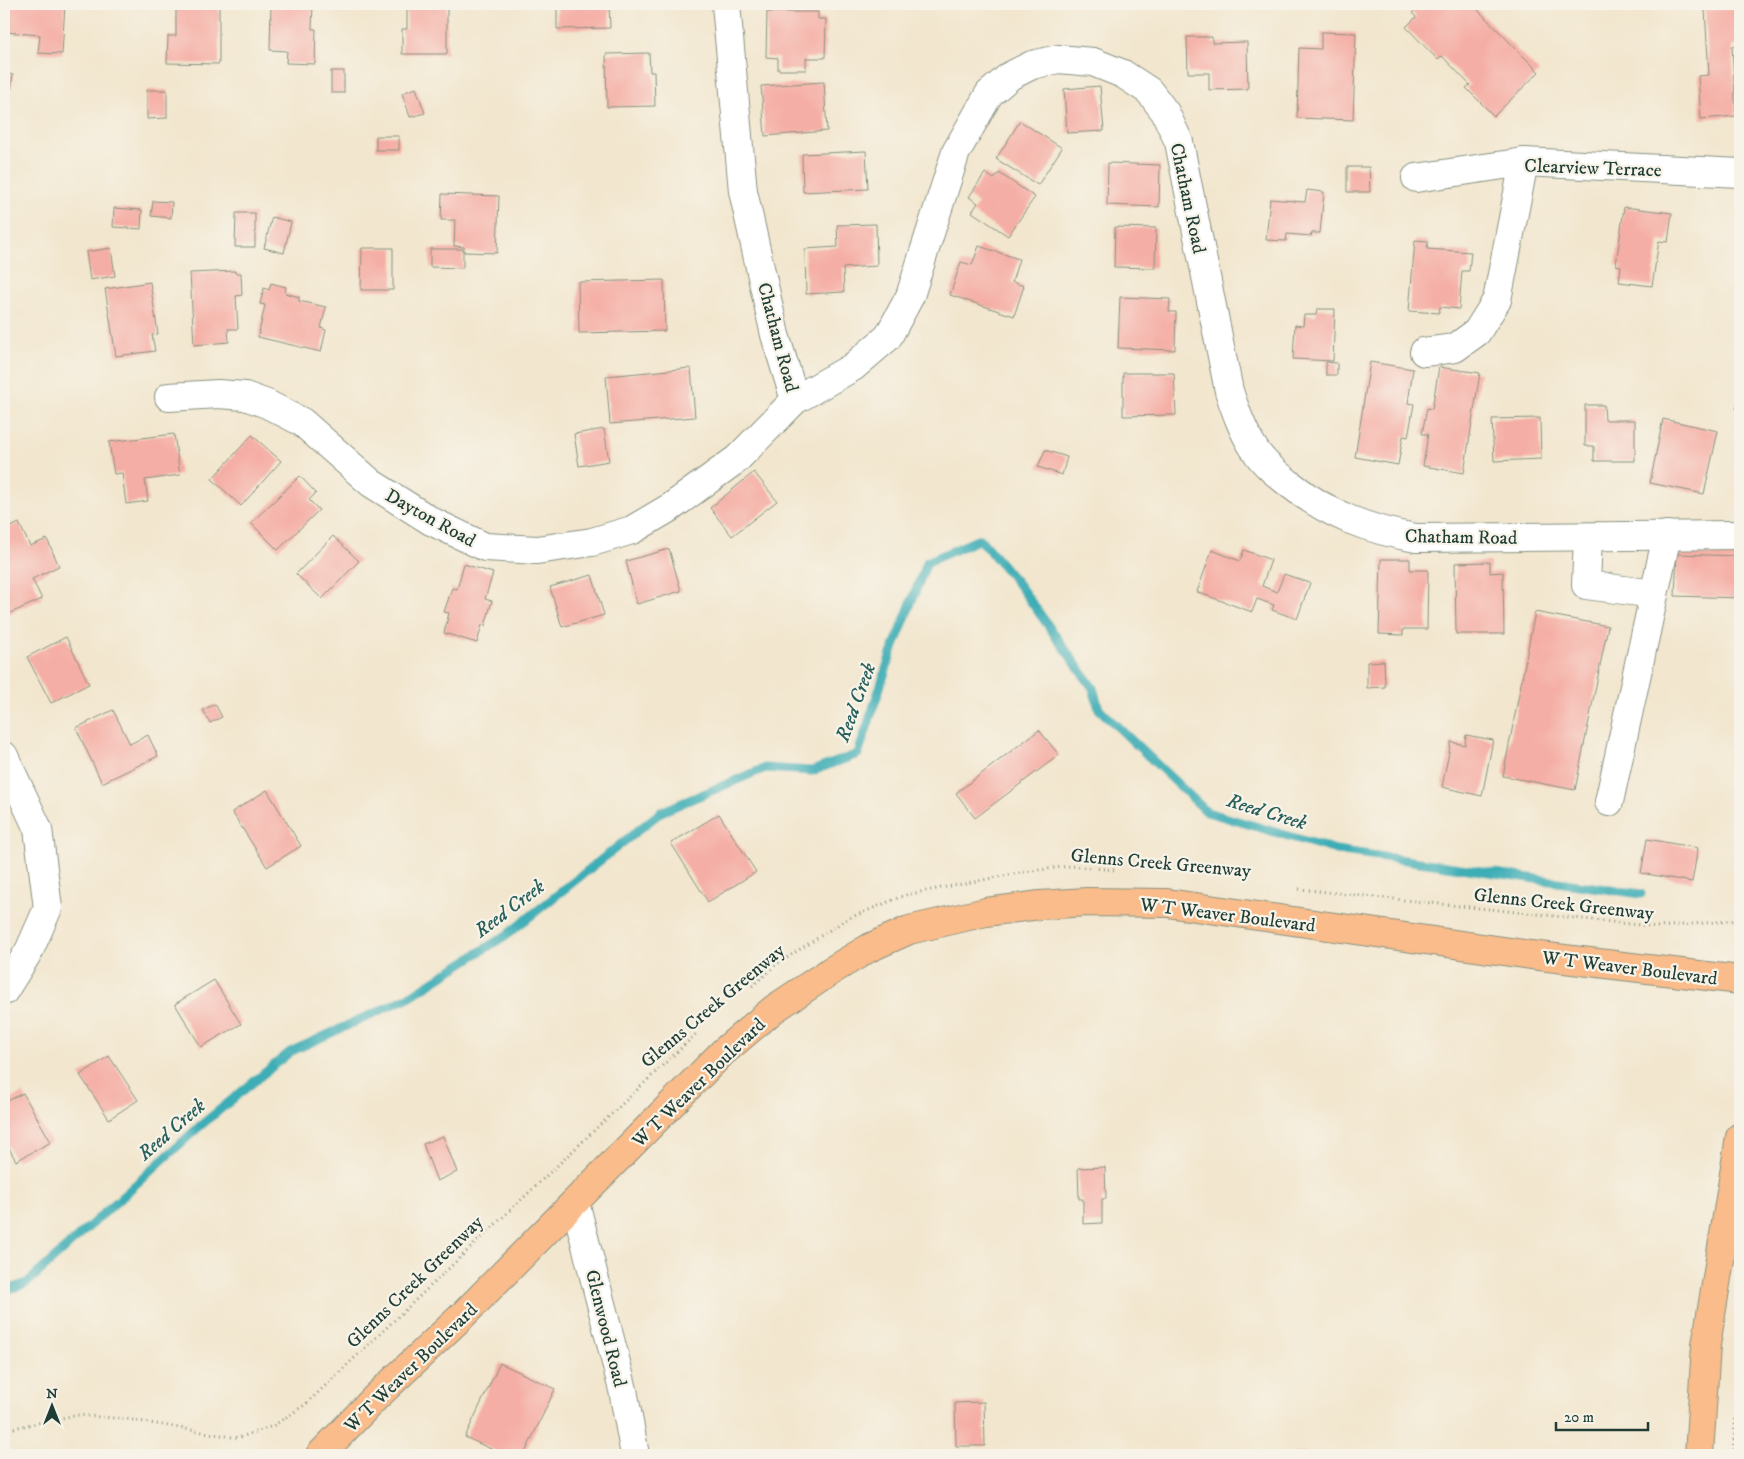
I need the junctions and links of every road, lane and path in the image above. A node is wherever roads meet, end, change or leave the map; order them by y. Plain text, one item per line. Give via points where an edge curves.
1 (726, 4) edge
2 (1524, 162) junction
3 (1740, 173) edge
4 (1416, 178) dead end
5 (1424, 352) dead end
6 (170, 396) dead end
7 (795, 400) junction
8 (1667, 534) junction
9 (1740, 535) edge
10 (1588, 537) junction
11 (1654, 594) junction
12 (4, 756) edge
13 (1609, 802) dead end
14 (1120, 871) dead end
15 (1296, 889) dead end
16 (1739, 920) dead end
17 (1740, 980) edge
18 (748, 988) dead end
19 (4, 991) edge
20 (706, 1025) dead end
21 (1740, 1137) edge
22 (575, 1202) junction
23 (1740, 1351) edge
24 (4, 1430) edge
25 (320, 1455) edge
26 (635, 1455) edge
27 (1699, 1455) edge
28 (1733, 1455) edge

1 - 7 street, Chatham Road via 742,191 775,335
2 - 3 street, Clearview Terrace
2 - 4 street, Clearview Terrace
2 - 5 street via 1497,300 1477,332 1455,348
6 - 7 street, Dayton Road via 245,396 267,404 302,422 371,483 431,521 485,547 537,550 592,542 632,530 648,521 737,459
7 - 10 street, Chatham Road via 853,367 888,337 910,296 956,152 989,94 1010,76 1032,66 1058,59 1093,62 1123,74 1149,91 1166,112 1179,142 1229,391 1240,424 1256,452 1277,474 1313,503 1350,522 1384,532 1416,538
8 - 9 street, Chatham Road
8 - 10 street, Chatham Road
8 - 11 street
10 - 11 street via 1586,585
11 - 13 street
12 - 19 street via 38,829 48,908 30,951
14 - 18 path, Glenns Creek Greenway via 1070,866 905,895 847,919 777,964
15 - 16 path, Glenns Creek Greenway via 1660,927
17 - 22 main road, W T Weaver Boulevard via 1531,955 1167,903 1087,902 986,912 909,930 870,948 774,1009 723,1052
20 - 24 path, Glenns Creek Greenway via 306,1404 273,1426 238,1438 128,1418 76,1416
21 - 27 main road via 1706,1345
22 - 25 main road, W T Weaver Boulevard
22 - 26 street, Glenwood Road via 623,1390
23 - 28 path

